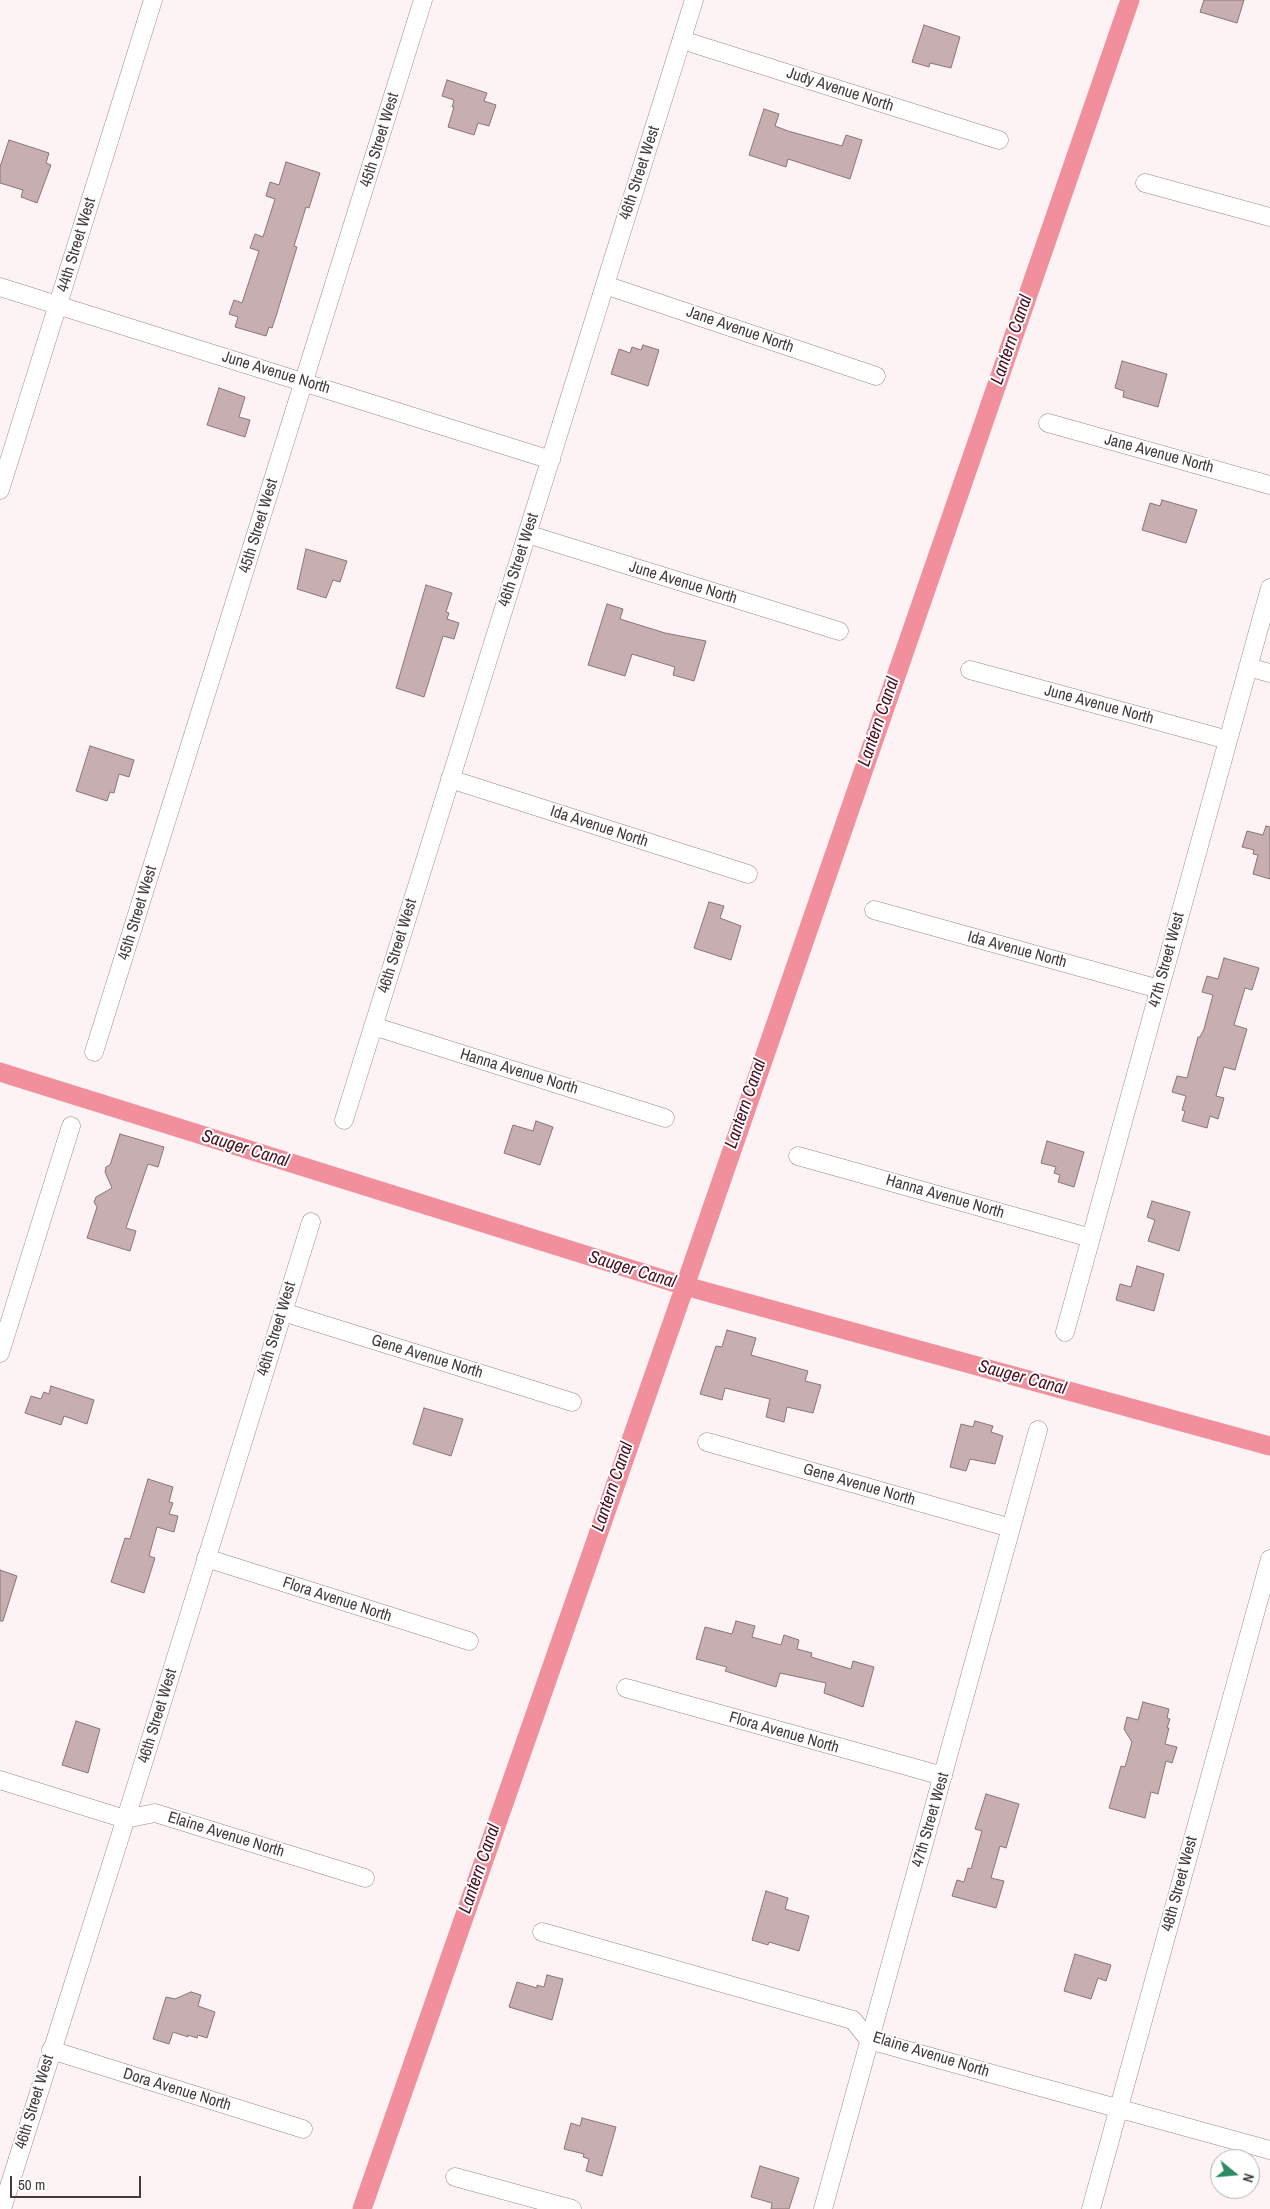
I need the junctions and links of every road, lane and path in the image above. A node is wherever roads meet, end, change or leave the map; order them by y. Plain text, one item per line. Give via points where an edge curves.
1 (153, 0) edge
2 (423, 0) edge
3 (694, 0) edge
4 (682, 40) junction
5 (998, 140) dead end
6 (1145, 183) dead end
7 (1270, 217) edge
8 (605, 285) junction
9 (0, 287) edge
10 (58, 306) junction
11 (876, 376) dead end
12 (303, 381) junction
13 (1048, 423) dead end
14 (551, 460) junction
15 (1270, 485) edge
16 (0, 490) edge
17 (528, 534) junction
18 (1270, 588) edge
19 (840, 632) dead end
20 (1248, 667) junction
21 (970, 670) dead end
22 (1270, 673) edge
23 (1228, 740) junction
24 (450, 779) junction
25 (748, 874) dead end
26 (874, 910) dead end
27 (1159, 988) junction
28 (373, 1026) junction
29 (94, 1052) dead end
30 (665, 1118) dead end
31 (344, 1120) dead end
32 (71, 1126) dead end
33 (798, 1156) dead end
34 (312, 1222) dead end
35 (1091, 1238) junction
36 (282, 1312) junction
37 (1065, 1332) dead end
38 (0, 1353) edge
39 (572, 1402) dead end
40 (1038, 1430) dead end
41 (707, 1442) dead end
42 (1011, 1528) junction
43 (206, 1558) junction
44 (1270, 1560) edge
45 (469, 1642) dead end
46 (626, 1688) dead end
47 (942, 1776) junction
48 (0, 1780) edge
49 (125, 1819) junction
50 (365, 1878) dead end
51 (542, 1932) dead end
52 (869, 2040) junction
53 (51, 2050) junction
54 (1118, 2108) junction
55 (303, 2129) dead end
56 (1270, 2150) edge
57 (455, 2177) dead end
58 (2, 2209) edge
59 (572, 2209) edge
60 (823, 2209) edge
61 (1091, 2209) edge

1 - 10 street, 44th Street West
2 - 12 street, 45th Street West
3 - 4 street, 46th Street West
4 - 5 street, Judy Avenue North
4 - 8 street, 46th Street West
6 - 7 street
8 - 11 street, Jane Avenue North
8 - 14 street, 46th Street West
9 - 10 street, June Avenue North
10 - 12 street, June Avenue North
10 - 16 street, 44th Street West
12 - 14 street, June Avenue North
12 - 29 street, 45th Street West
13 - 15 street, Jane Avenue North
14 - 17 street, 46th Street West
17 - 19 street, June Avenue North
17 - 24 street, 46th Street West
18 - 20 street, 47th Street West
20 - 22 street
20 - 23 street, 47th Street West
21 - 23 street, June Avenue North
23 - 27 street, 47th Street West
24 - 25 street, Ida Avenue North
24 - 28 street, 46th Street West
26 - 27 street, Ida Avenue North
27 - 35 street, 47th Street West
28 - 30 street, Hanna Avenue North
28 - 31 street, 46th Street West
32 - 38 street
33 - 35 street, Hanna Avenue North
34 - 36 street, 46th Street West
35 - 37 street, 47th Street West
36 - 39 street, Gene Avenue North
36 - 43 street, 46th Street West
40 - 42 street, 47th Street West
41 - 42 street, Gene Avenue North
42 - 47 street, 47th Street West
43 - 45 street, Flora Avenue North
43 - 49 street, 46th Street West
44 - 54 street, 48th Street West
46 - 47 street, Flora Avenue North
47 - 52 street, 47th Street West
48 - 49 street, Elaine Avenue North
49 - 50 street, Elaine Avenue North via 155,1813
49 - 53 street, 46th Street West
51 - 52 street, Elaine Avenue North via 853,2020
52 - 54 street, Elaine Avenue North
52 - 60 street, 47th Street West
53 - 55 street, Dora Avenue North
53 - 58 street, 46th Street West
54 - 56 street, Elaine Avenue North
54 - 61 street, 48th Street West
57 - 59 street

